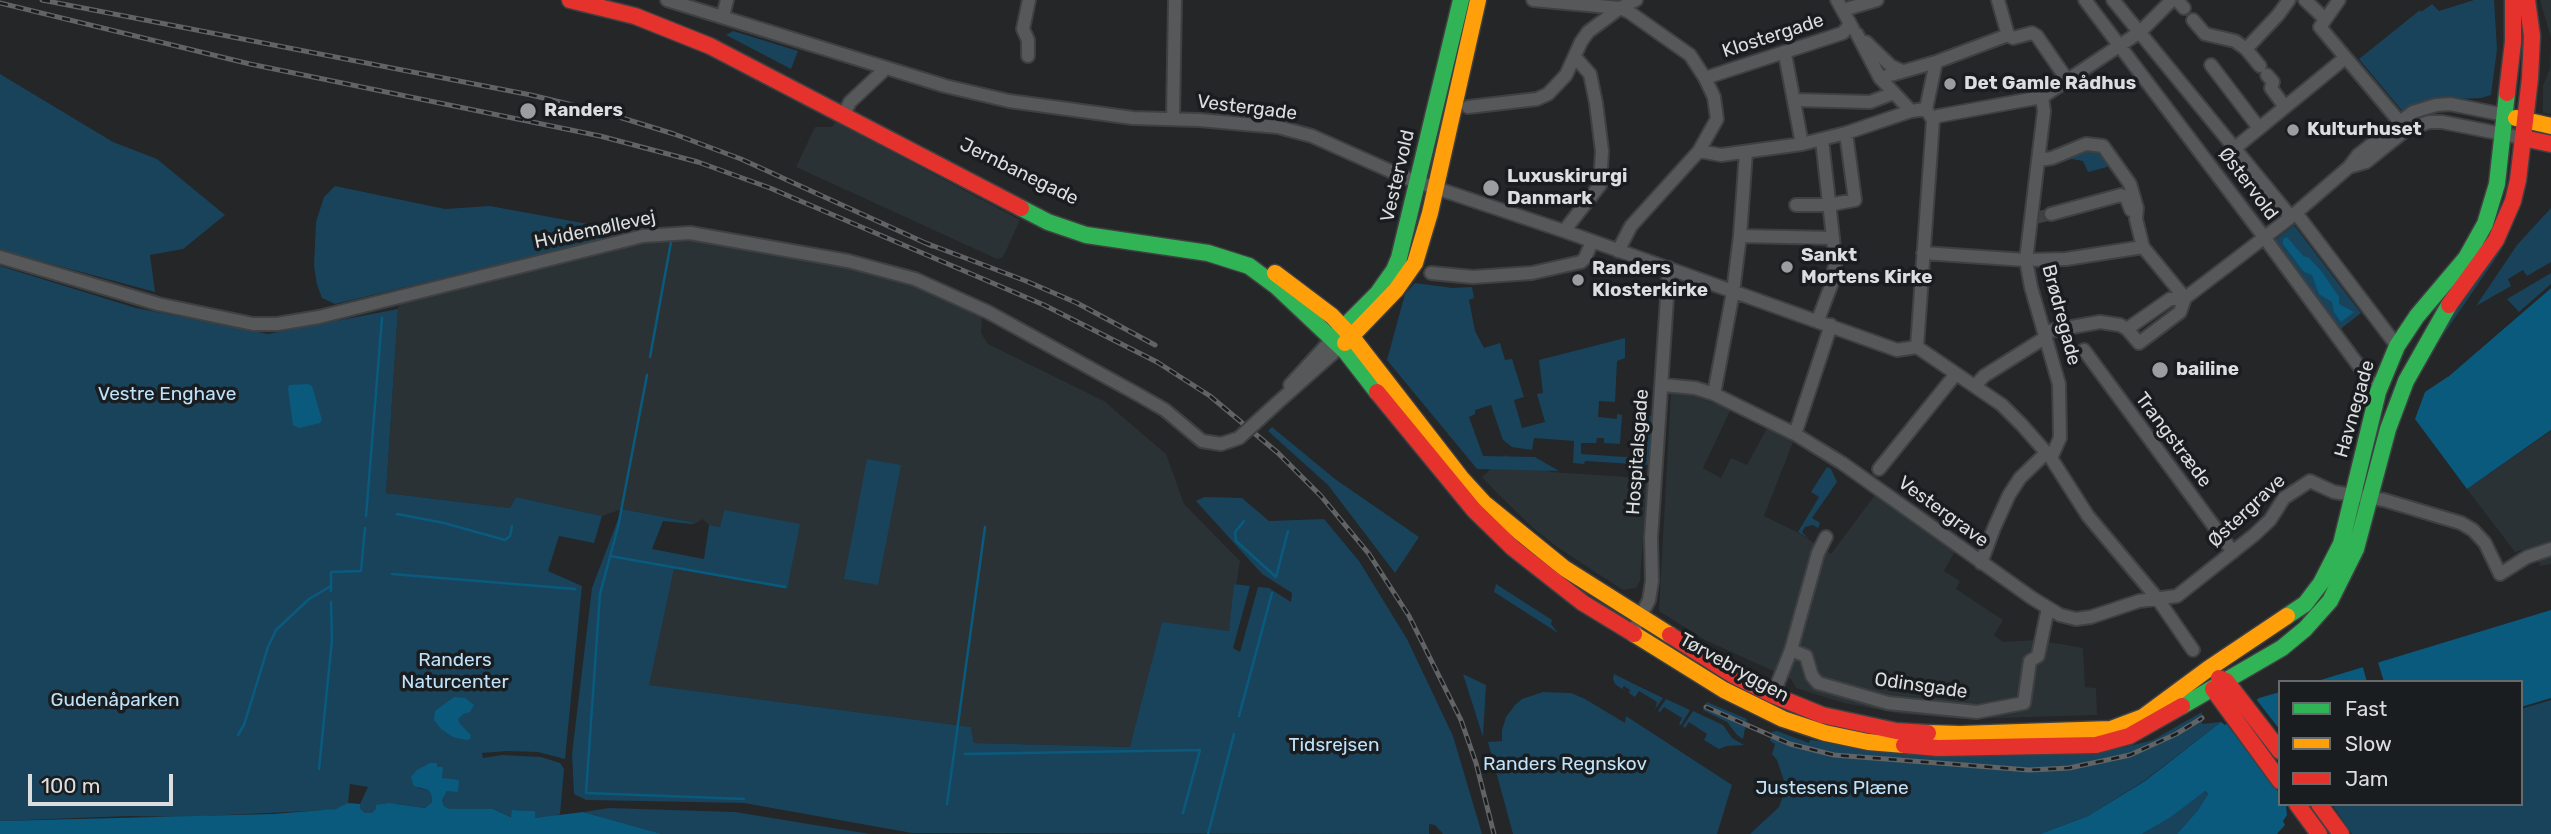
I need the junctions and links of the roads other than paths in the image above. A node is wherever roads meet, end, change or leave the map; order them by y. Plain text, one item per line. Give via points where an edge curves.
1 (570, 0) edge
2 (607, 0) edge
3 (667, 0) edge
4 (727, 0) edge
5 (1029, 0) edge
6 (1175, 0) edge
7 (1461, 0) edge
8 (1478, 0) edge
9 (1533, 0) edge
10 (1636, 0) edge
11 (1877, 0) edge
12 (1998, 0) edge
13 (2085, 0) edge
14 (2113, 0) edge
15 (2289, 0) edge
16 (2305, 0) edge
17 (2339, 0) edge
18 (2512, 0) edge
19 (2527, 0) edge
20 (1596, 3) edge
21 (2177, 3) edge
22 (1840, 5) edge
23 (1620, 8) junction
24 (723, 16) junction
25 (2325, 19) junction
26 (2193, 20) dead end
27 (1853, 29) junction
28 (2140, 32) junction
29 (2008, 35) junction
30 (708, 41) junction
31 (2120, 46) junction
32 (2246, 49) junction
33 (1785, 54) junction
34 (1028, 56) dead end
35 (1575, 57) junction
36 (2348, 61) junction
37 (1936, 62) junction
38 (2210, 65) dead end
39 (883, 68) junction
40 (1902, 71) junction
41 (1705, 78) junction
42 (1880, 78) junction
43 (2068, 81) junction
44 (1894, 93) junction
45 (2042, 97) junction
46 (1795, 100) junction
47 (1468, 107) dead end
48 (2285, 107) junction
49 (1911, 111) junction
50 (845, 112) junction
51 (1930, 115) junction
52 (2505, 115) junction
53 (1173, 119) junction
54 (2526, 120) junction
55 (2403, 125) junction
56 (2551, 126) edge
57 (2259, 128) junction
58 (1846, 133) junction
59 (2503, 134) junction
60 (2523, 138) junction
61 (1822, 140) junction
62 (1802, 144) junction
63 (2551, 144) edge
64 (2235, 148) junction
65 (1699, 151) junction
66 (1746, 152) junction
67 (2039, 160) junction
68 (1418, 182) junction
69 (1436, 188) junction
70 (1797, 205) dead end
71 (1828, 205) junction
72 (2051, 214) tunnel mouth
73 (2293, 215) junction
74 (2136, 219) junction
75 (1564, 231) junction
76 (1740, 236) junction
77 (2264, 237) junction
78 (1833, 238) junction
79 (1592, 242) junction
80 (2143, 247) junction
81 (1618, 251) junction
82 (1923, 253) junction
83 (0, 257) edge
84 (2026, 260) junction
85 (1669, 268) junction
86 (1431, 273) dead end
87 (1733, 292) junction
88 (2185, 298) junction
89 (1818, 320) junction
90 (1831, 326) junction
91 (2127, 329) junction
92 (2045, 334) junction
93 (1342, 338) junction
94 (2397, 346) junction
95 (1917, 347) junction
96 (2084, 350) dead end
97 (1955, 375) junction
98 (1663, 385) junction
99 (1975, 386) junction
100 (2378, 392) junction
101 (1714, 394) junction
102 (1795, 434) junction
103 (2049, 456) junction
104 (1874, 477) junction
105 (2354, 496) junction
106 (2370, 499) junction
107 (1826, 537) dead end
108 (2551, 549) edge
109 (2233, 552) junction
110 (2551, 556) edge
111 (1981, 563) junction
112 (2500, 574) junction
113 (2157, 598) junction
114 (2305, 604) junction
115 (2048, 608) junction
116 (1640, 617) junction
117 (1632, 633) junction
118 (1791, 650) junction
119 (2193, 650) dead end
120 (2199, 679) junction
121 (2218, 682) junction
122 (1773, 695) junction
123 (2278, 748) edge
124 (2278, 778) edge
125 (2298, 806) edge
126 (2320, 806) edge
127 (2319, 834) edge
128 (2341, 834) edge

1 - 30 main road
2 - 30 main road via 659,16
3 - 24 street, Vestergade
4 - 24 street
5 - 34 street via 1023,29
6 - 53 street
7 - 68 main road, Vestervold
8 - 69 main road, Vestervold
9 - 20 street
10 - 23 street
11 - 22 street
12 - 29 street
13 - 31 street, Østervold
14 - 28 street, Østervold
15 - 32 street
16 - 25 street
17 - 25 street
18 - 52 main road, Havnegade via 2513,42
19 - 54 main road, Havnegade via 2532,50
20 - 23 street
21 - 28 street
22 - 27 street
23 - 35 street via 1588,32
23 - 41 street via 1690,55
24 - 39 street, Vestergade
25 - 36 street via 2319,27
26 - 32 street via 2205,34 2235,41
27 - 33 street, Klostergade
27 - 40 street
27 - 42 street
28 - 31 street
28 - 64 street, Østervold
29 - 37 street
29 - 43 street via 2037,36
30 - 50 main road, Jernbanegade
31 - 43 street
31 - 77 street, Østervold
32 - 48 street via 2273,82 2271,88
33 - 41 street, Klostergade
33 - 46 street
35 - 47 street via 1548,94
35 - 75 street via 1590,74 1602,151 1601,174 1600,185
36 - 48 street
36 - 55 street
37 - 40 street
37 - 51 street
38 - 57 street
39 - 50 street
39 - 53 street, Vestergade via 1055,109
40 - 42 street
41 - 65 street via 1717,119
42 - 44 street
43 - 45 street
44 - 46 street via 1870,102
44 - 49 street
45 - 51 street
45 - 67 street, Brødregade
46 - 62 street
48 - 57 street
49 - 51 street
49 - 58 street
50 - 93 main road, Jernbanegade via 1068,221 1238,252 1283,279
51 - 82 street
52 - 54 main road
52 - 55 street via 2436,105 2413,111
52 - 59 main road, Havnegade
53 - 68 street, Vestergade via 1278,127 1317,138
54 - 56 main road
54 - 60 main road, Havnegade
55 - 59 street via 2442,122
55 - 73 street via 2358,155
57 - 64 street
58 - 61 street
58 - 71 street via 1855,200
59 - 60 street
59 - 94 main road, Havnegade via 2497,184 2485,224 2466,258
60 - 63 main road
60 - 106 main road, Havnegade via 2509,214 2496,240 2445,310 2406,381
61 - 62 street
61 - 71 street
62 - 66 street
64 - 73 street, Østervold
65 - 66 street via 1721,155
65 - 81 street via 1632,226
66 - 76 street
67 - 74 street via 2086,144 2103,146 2130,184
67 - 84 street, Brødregade
68 - 69 street, Vestergade
68 - 93 main road, Vestervold via 1394,270
69 - 75 street, Vestergade
69 - 93 main road, Vestervold via 1415,262 1402,283
70 - 71 street
71 - 78 street
72 - 74 street via 2121,195
73 - 77 street
73 - 94 street, Østervold
74 - 80 street
75 - 79 street, Vestergade
76 - 78 street
76 - 87 street
77 - 88 street
77 - 100 street, Østervold
78 - 89 street via 1832,283
79 - 81 street, Vestergade
79 - 86 street via 1581,262 1532,273 1473,277
80 - 84 street
80 - 88 street
81 - 85 street, Vestergade
82 - 84 street
82 - 95 street
83 - 93 street, Hvidemøllevej, bridge via 158,304 253,324 277,324 643,236 690,233 848,261 915,279 988,312 1139,395 1202,441 1221,444 1239,438
84 - 92 street, Brødregade
85 - 87 street, Vestergade
85 - 98 street, Hospitalsgade
87 - 89 street, Vestergade
87 - 101 street
88 - 91 street via 2170,299
88 - 91 street via 2180,312 2139,343
89 - 90 street, Vestergade
90 - 95 street, Vestergade via 1897,350
90 - 102 street
91 - 92 street via 2100,322
92 - 99 street
92 - 103 street, Brødregade via 2061,405 2060,438
93 - 116 main road, Tørvebryggen via 1484,503 1563,568
93 - 117 main road, Tørvebryggen via 1474,510 1551,579
94 - 100 main road, Havnegade
95 - 97 street
96 - 109 street, Trangstræde
97 - 99 street
97 - 104 street
98 - 101 street, Vestergrave
98 - 116 street, Hospitalsgade via 1652,581
99 - 103 street via 2002,405
100 - 105 main road, Havnegade
101 - 102 street, Vestergrave
102 - 104 street, Vestergrave
103 - 111 street via 2021,478 2009,495
103 - 113 street via 2088,516
104 - 111 street, Vestergrave
105 - 106 street, Østergrave
105 - 109 street, Østergrave via 2311,481 2284,498 2265,525
105 - 114 main road, Havnegade via 2341,544
106 - 112 street, Østergrave via 2461,523 2485,543
106 - 121 main road, Havnegade via 2357,549 2330,601 2288,643
107 - 118 street
108 - 112 street via 2526,557
109 - 113 street, Østergrave via 2176,596
110 - 112 street
111 - 115 street, Vestergrave
113 - 115 street, Vestergrave via 2076,619
113 - 119 street
114 - 120 main road, Havnegade
114 - 121 main road via 2225,668
115 - 118 street, Odinsgade via 2038,656 2030,661 2024,703 1977,712 1877,701 1818,683 1806,656
116 - 117 street, Hospitalsgade
116 - 122 main road, Tørvebryggen
117 - 121 main road, Tørvebryggen via 1765,712 1825,733 1895,746 2108,743 2147,727
118 - 122 street
120 - 121 main road
120 - 122 main road, Tørvebryggen via 2143,717 2110,729 2087,731 1896,731 1822,715
121 - 123 main road via 2246,706
121 - 124 main road via 2232,717
125 - 127 main road
126 - 128 main road

